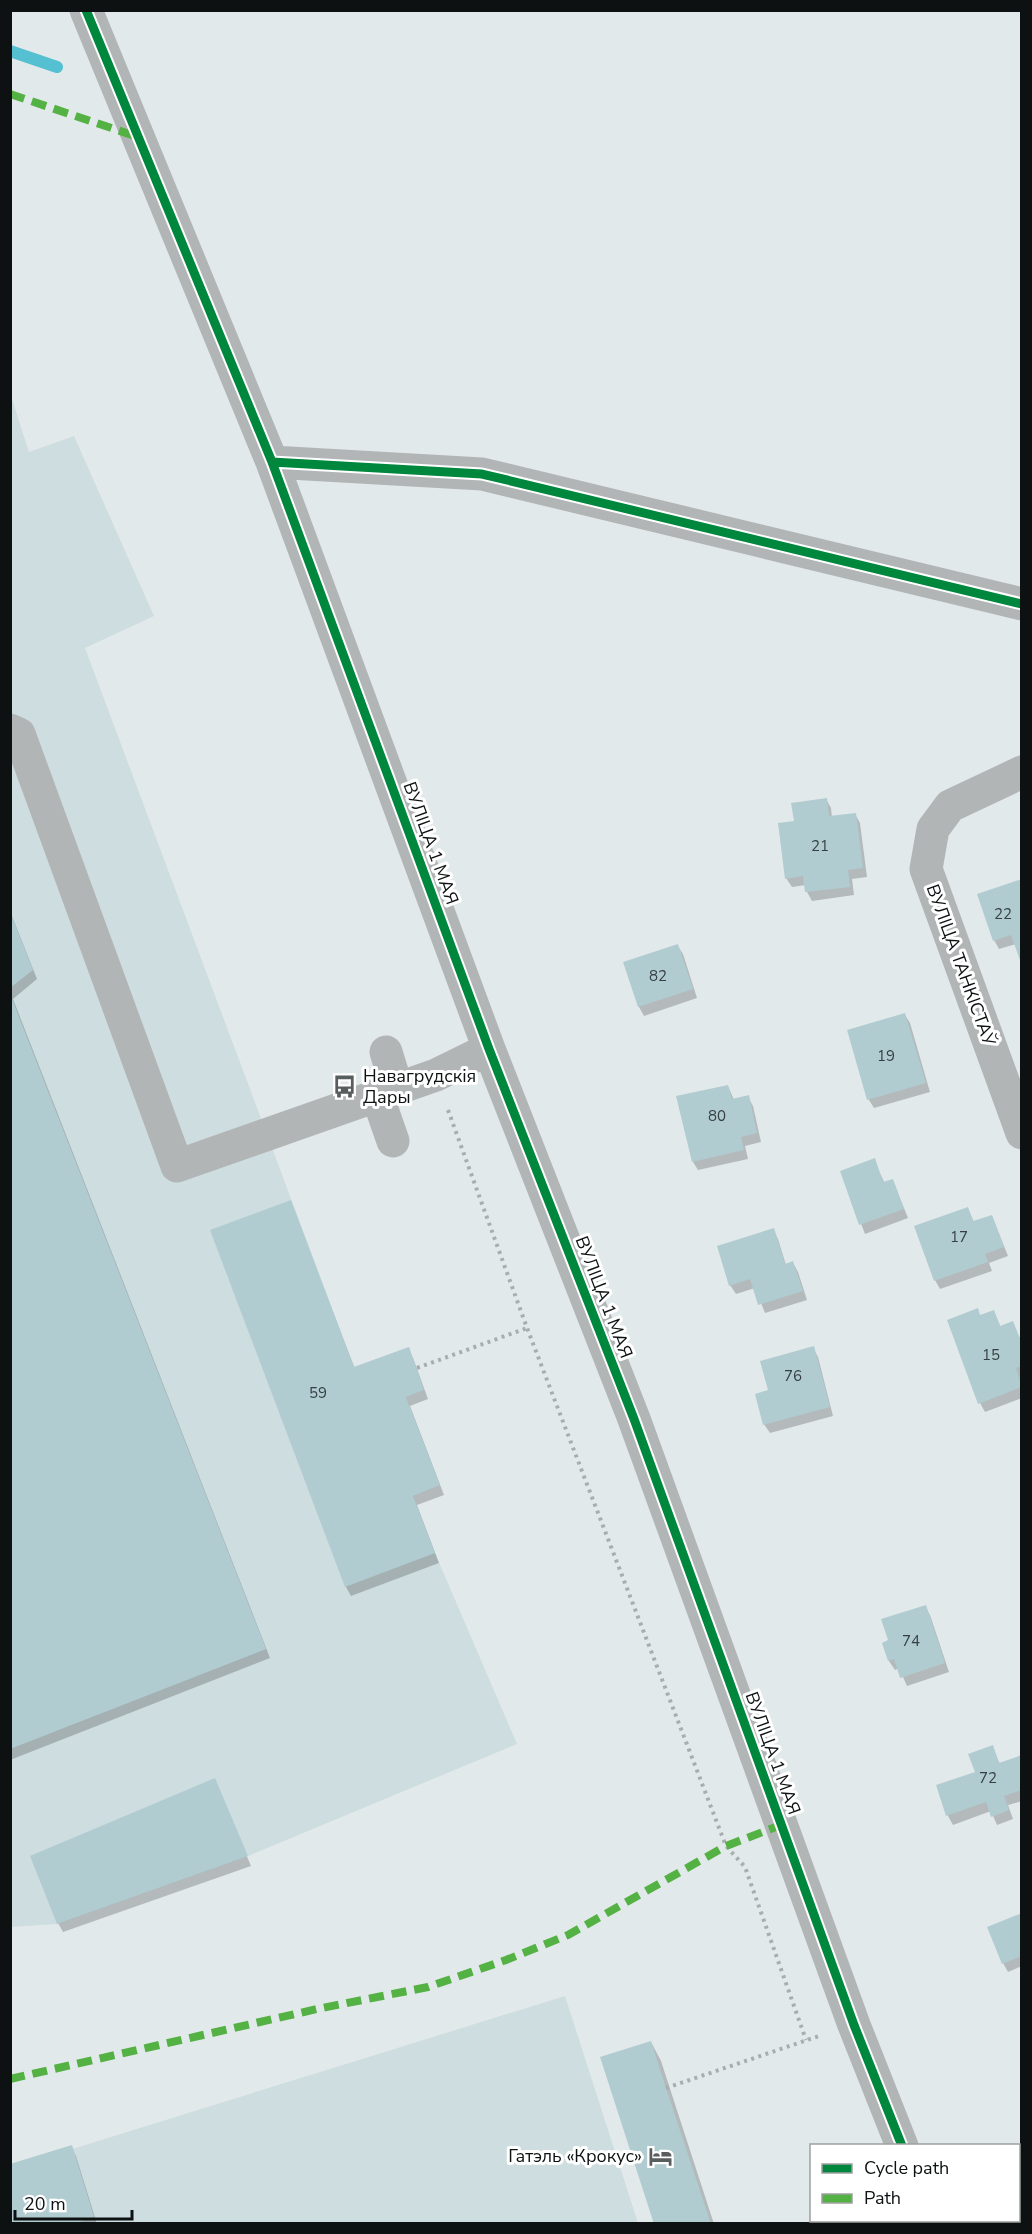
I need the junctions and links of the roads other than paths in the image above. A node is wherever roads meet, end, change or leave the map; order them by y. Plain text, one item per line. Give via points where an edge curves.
1 (86, 10) edge
2 (272, 462) junction
3 (1022, 604) edge
4 (10, 730) edge
5 (1022, 772) edge
6 (489, 1048) junction
7 (386, 1052) dead end
8 (387, 1091) junction
9 (1022, 1134) edge
10 (393, 1141) dead end
11 (902, 2144) edge

1 - 2 street, ВУЛІЦА 1 МАЯ
2 - 3 street via 482,474
2 - 6 street, ВУЛІЦА 1 МАЯ
4 - 8 street via 20,734 177,1166
5 - 9 street, ВУЛІЦА ТАНКІСТАЎ via 950,806 933,829 926,869
6 - 8 street via 436,1075
6 - 11 street, ВУЛІЦА 1 МАЯ via 634,1419 854,2025
7 - 8 street
8 - 10 street

